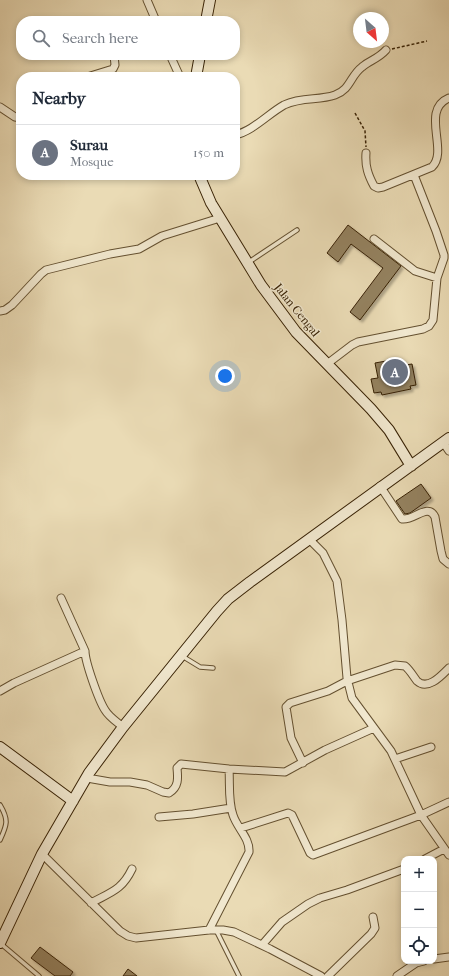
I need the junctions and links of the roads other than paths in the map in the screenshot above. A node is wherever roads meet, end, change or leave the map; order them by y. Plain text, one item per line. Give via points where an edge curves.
1 (147, 0) edge
2 (210, 0) edge
3 (154, 16) edge
4 (207, 16) edge
5 (386, 50) road end
6 (114, 60) edge
7 (172, 60) edge
8 (199, 60) edge
9 (103, 72) edge
10 (178, 72) edge
11 (197, 72) edge
12 (449, 98) edge
13 (0, 107) edge
14 (16, 117) edge
15 (240, 133) edge
16 (366, 152) road end
17 (414, 175) junction
18 (202, 180) edge
19 (220, 218) junction
20 (297, 230) dead end
21 (374, 239) dead end
22 (248, 263) junction
23 (437, 278) junction
24 (0, 311) edge
25 (327, 364) junction
26 (446, 440) edge
27 (449, 451) edge
28 (411, 466) junction
29 (380, 486) junction
30 (309, 539) junction
31 (449, 564) edge
32 (61, 598) dead end
33 (85, 651) junction
34 (182, 656) junction
35 (213, 668) dead end
36 (449, 668) edge
37 (347, 681) junction
38 (0, 691) edge
39 (123, 727) junction
40 (374, 728) junction
41 (0, 747) edge
42 (431, 747) dead end
43 (396, 759) junction
44 (302, 763) junction
45 (229, 769) junction
46 (87, 778) junction
47 (73, 801) junction
48 (449, 802) edge
49 (0, 805) edge
50 (231, 808) junction
51 (421, 815) junction
52 (159, 817) dead end
53 (241, 828) junction
54 (0, 840) edge
55 (444, 849) junction
56 (42, 854) junction
57 (449, 855) edge
58 (431, 856) edge
59 (132, 869) dead end
60 (401, 870) edge
61 (91, 903) junction
62 (373, 917) dead end
63 (212, 930) junction
64 (0, 943) edge
65 (262, 945) junction
66 (449, 957) edge
67 (437, 959) edge
68 (415, 964) edge
69 (39, 976) edge
70 (239, 976) edge
71 (321, 976) edge
72 (328, 976) edge
73 (397, 976) edge

1 - 3 street
2 - 4 main road
5 - 15 street via 380,57 362,66 342,92 326,97 297,100
6 - 9 street via 112,69
7 - 10 street
8 - 11 main road
12 - 17 street via 440,103 437,115 438,160 432,167
13 - 14 street
16 - 17 street via 366,166 376,188
17 - 23 street via 444,255
18 - 19 main road, Jalan Cengal
19 - 22 main road, Jalan Cengal
19 - 24 street via 162,236 139,249 46,270 9,308
20 - 22 lane
21 - 23 street via 416,271
22 - 25 main road, Jalan Cengal via 296,332
23 - 25 street via 433,320 427,328 358,342
25 - 28 main road, Jalan Cengal via 389,430
26 - 27 street
26 - 28 main road
28 - 29 main road
29 - 30 main road
29 - 31 street via 402,519 409,519 426,510 433,512 443,559
30 - 34 main road via 228,599
30 - 37 street via 323,553 337,581
32 - 33 street
33 - 38 street
33 - 39 street via 102,705
34 - 35 lane via 200,667
34 - 39 main road
36 - 37 street via 428,684 418,681 405,666 400,665
37 - 40 street via 352,698
37 - 44 street via 328,691 286,705 291,738
39 - 46 main road
40 - 43 street
40 - 44 street
41 - 47 main road
42 - 43 street
43 - 51 street
44 - 45 street via 280,773
45 - 46 street via 181,764 177,768 176,787 169,793 147,785
45 - 50 street
46 - 47 main road
47 - 56 main road
48 - 51 street
49 - 54 lane via 7,819 7,826
50 - 52 street
50 - 53 street
51 - 53 street via 313,855 292,814 288,813
51 - 55 street
53 - 63 street via 249,852
55 - 57 street
55 - 58 street
56 - 61 street
56 - 64 main road
59 - 61 street via 121,886
60 - 65 street via 308,904 282,922
61 - 63 street via 120,931 136,938
62 - 72 street via 374,928 371,934
63 - 65 street via 234,932
63 - 70 lane
64 - 69 lane
65 - 71 street
66 - 67 street
68 - 73 street

